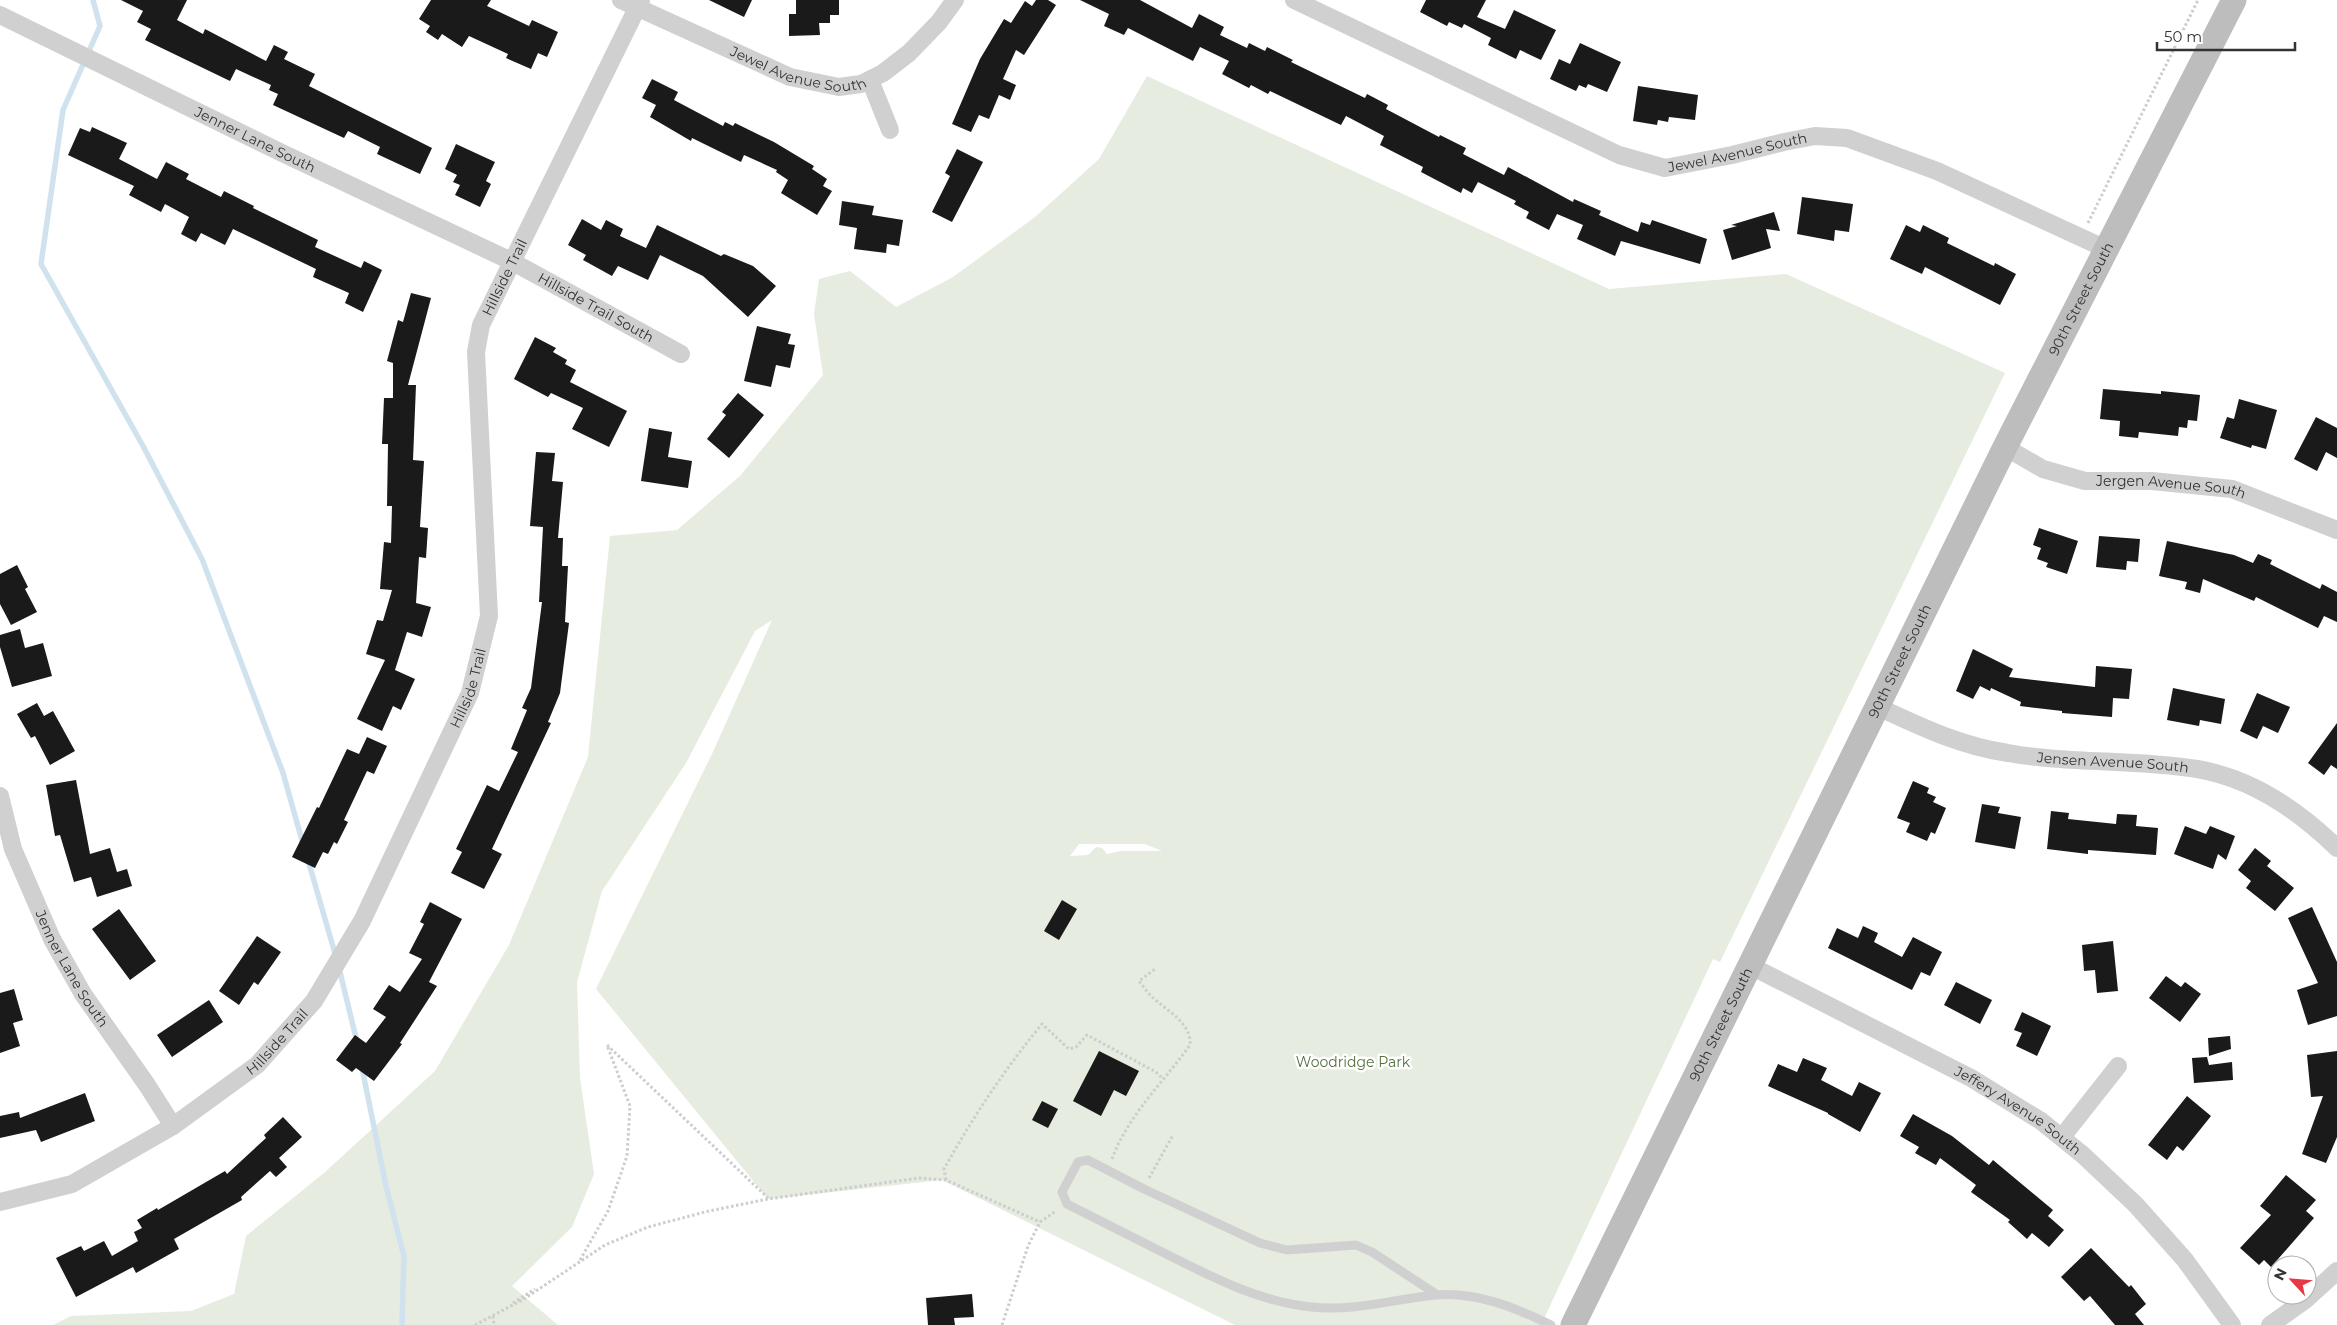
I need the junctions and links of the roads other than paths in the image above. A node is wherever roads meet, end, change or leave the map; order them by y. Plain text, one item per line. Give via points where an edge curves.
1 (621, 0) edge
2 (955, 0) edge
3 (1294, 0) edge
4 (2234, 0) edge
5 (639, 4) edge
6 (0, 15) edge
7 (870, 80) junction
8 (890, 130) dead end
9 (2106, 249) junction
10 (511, 262) junction
11 (681, 354) dead end
12 (2005, 447) junction
13 (2337, 530) edge
14 (1876, 706) junction
15 (0, 796) edge
16 (2337, 848) edge
17 (1749, 966) junction
18 (2118, 1066) dead end
19 (173, 1126) junction
20 (2062, 1137) junction
21 (0, 1202) edge
22 (2337, 1270) edge
23 (1436, 1294) junction
24 (1551, 1325) edge
25 (1573, 1325) edge
26 (2232, 1325) edge
27 (2270, 1325) edge

1 - 5 street, Jewel Avenue South
2 - 7 street, Jewel Avenue South via 909,53
3 - 9 street, Jewel Avenue South via 1619,155 1653,166 1665,168 1814,136 1847,138 1937,171
4 - 9 street, 90th Street South
5 - 7 street, Jewel Avenue South via 790,77 839,87
5 - 10 street, Hillside Trail
6 - 10 street, Jenner Lane South
7 - 8 street
9 - 12 street, 90th Street South
10 - 11 street, Hillside Trail South
10 - 19 street, Hillside Trail via 481,325 476,352 489,616 470,693 362,922 314,1001 257,1065
12 - 13 street, Jergen Avenue South via 2043,469 2085,482 2152,481 2232,489
12 - 14 street, 90th Street South
14 - 16 street, Jensen Avenue South via 1934,733 2008,754 2197,769 2239,781 2296,811
14 - 17 street, 90th Street South
15 - 19 street, Jenner Lane South via 13,849 52,939 83,994
17 - 20 street, Jeffery Avenue South via 1971,1078
17 - 25 street, 90th Street South
18 - 20 street
19 - 21 street, Hillside Trail via 72,1184
20 - 26 street, Jeffery Avenue South via 2142,1212 2185,1260
22 - 27 street via 2304,1301
23 - 23 lane via 1356,1245 1287,1250 1260,1243 1088,1160 1078,1162 1062,1192 1067,1204 1210,1276 1267,1299 1310,1307 1359,1308
23 - 24 lane via 1469,1296 1502,1304

